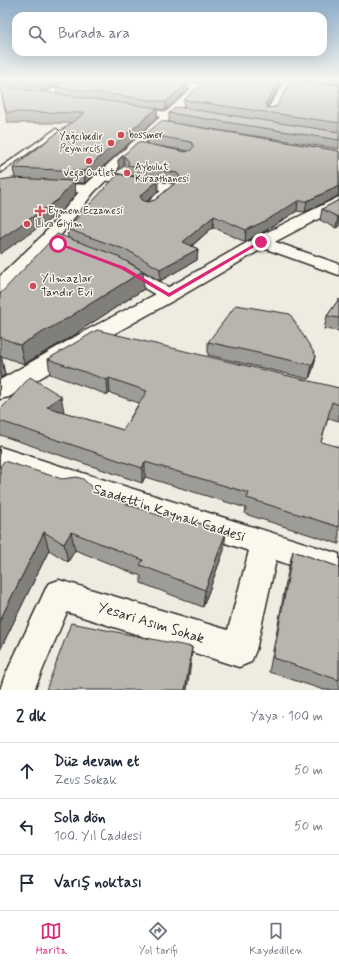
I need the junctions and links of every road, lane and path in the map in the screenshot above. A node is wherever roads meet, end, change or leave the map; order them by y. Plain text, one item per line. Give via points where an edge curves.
1 (151, 111) edge
2 (177, 113) joint
3 (56, 131) dead end
4 (134, 146) junction
5 (152, 149) edge
6 (0, 171) edge
7 (102, 176) junction
8 (0, 187) edge
9 (89, 189) junction
10 (339, 202) edge
11 (150, 207) edge
12 (48, 240) junction
13 (261, 242) junction
14 (64, 246) edge
15 (103, 260) edge
16 (339, 270) edge
17 (0, 287) edge
18 (169, 295) junction
19 (93, 336) junction
20 (124, 343) edge
21 (0, 391) edge
22 (0, 457) edge
23 (265, 544) junction
24 (339, 568) edge
25 (16, 690) edge

1 - 2 street
2 - 4 street
3 - 6 lane
4 - 5 street
4 - 7 street
7 - 9 street
7 - 11 street via 172,188
8 - 9 street via 15,185
9 - 12 street
10 - 13 street
12 - 14 street
12 - 17 street
13 - 16 street
13 - 18 street
15 - 18 street via 123,268
18 - 19 street
19 - 20 street
19 - 21 street
22 - 23 street, Saadettin Kaynak Caddesi
23 - 24 street, Saadettin Kaynak Caddesi
23 - 25 street, Yesari Asım Sokak via 239,650 59,595

